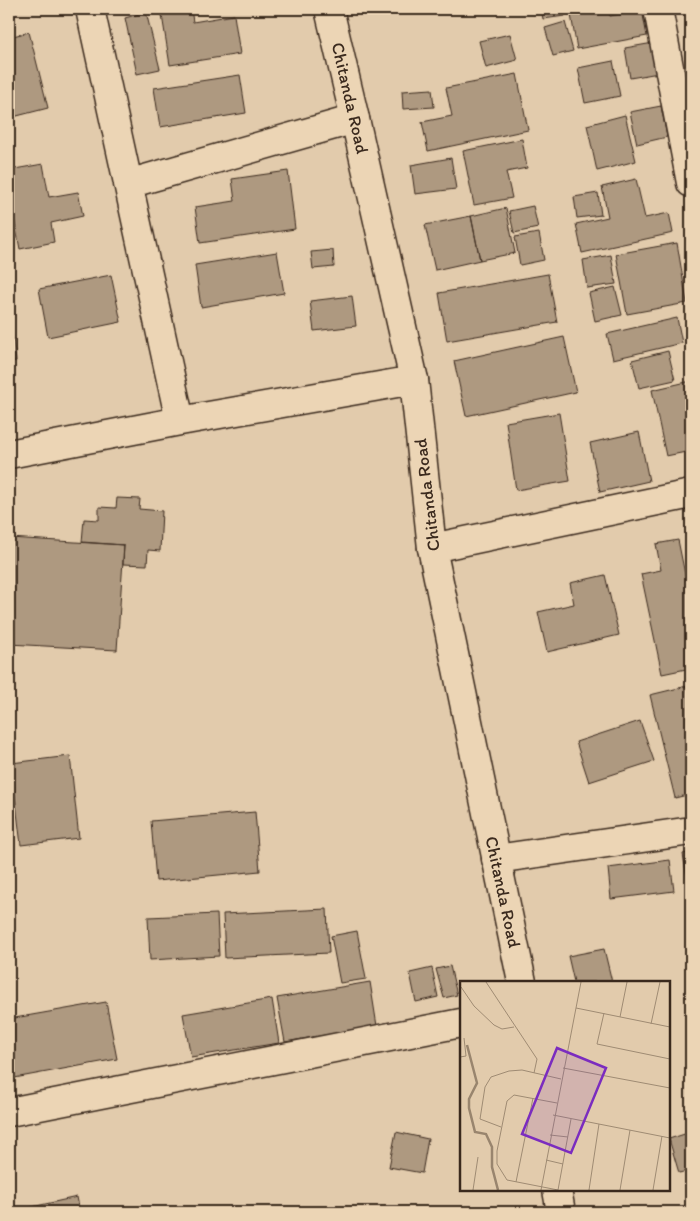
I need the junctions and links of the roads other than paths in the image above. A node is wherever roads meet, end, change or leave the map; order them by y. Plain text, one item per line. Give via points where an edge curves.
1 (90, 9) edge
2 (329, 9) edge
3 (658, 9) edge
4 (355, 119) junction
5 (691, 183) edge
6 (128, 184) junction
7 (414, 380) junction
8 (180, 421) junction
9 (9, 454) edge
10 (691, 494) edge
11 (432, 548) junction
12 (691, 831) edge
13 (496, 860) junction
14 (522, 981) edge
15 (460, 1023) edge
16 (9, 1112) edge
17 (557, 1191) edge
18 (561, 1212) edge

1 - 6 street
2 - 4 street, Chitanda Road
3 - 5 street
4 - 6 street
4 - 7 street, Chitanda Road
6 - 8 street
7 - 8 street
7 - 11 street, Chitanda Road
8 - 9 street
10 - 11 street
11 - 13 street, Chitanda Road
12 - 13 street
13 - 14 street, Chitanda Road
15 - 16 street
17 - 18 street

